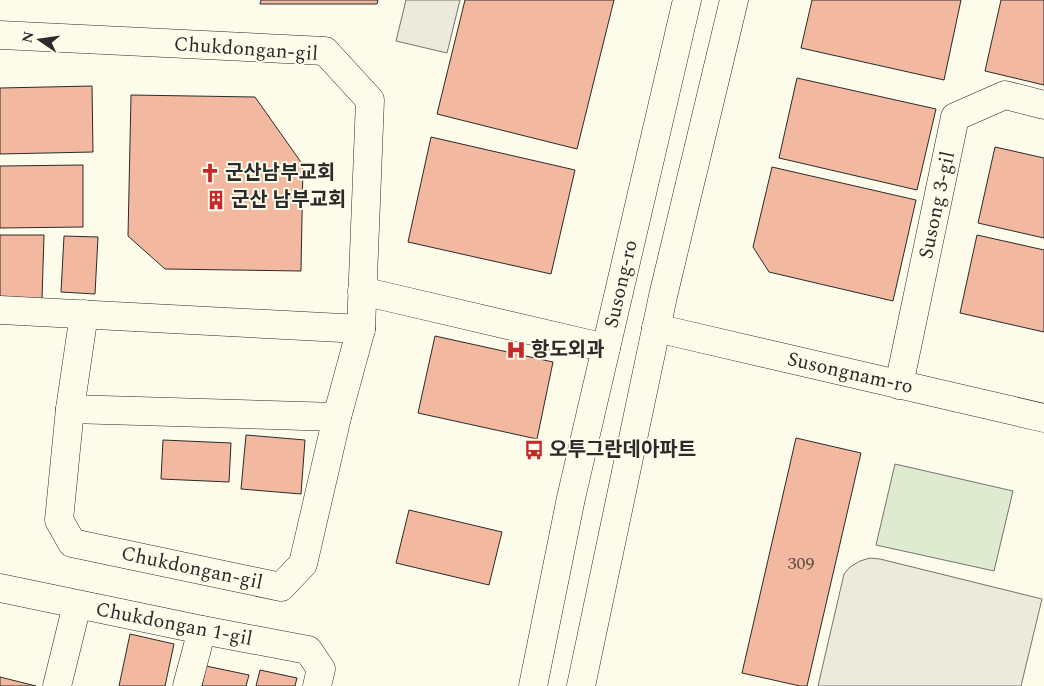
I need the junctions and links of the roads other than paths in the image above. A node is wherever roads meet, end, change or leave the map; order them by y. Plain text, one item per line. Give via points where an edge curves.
1 (686, 0) edge
2 (734, 4) edge
3 (0, 36) edge
4 (1044, 104) edge
5 (362, 291) junction
6 (0, 310) edge
7 (84, 314) junction
8 (656, 328) junction
9 (361, 329) junction
10 (606, 348) junction
11 (899, 385) junction
12 (70, 409) junction
13 (337, 417) junction
14 (1044, 418) edge
15 (0, 588) edge
16 (77, 605) junction
17 (202, 630) junction
18 (57, 686) edge
19 (187, 686) edge
20 (317, 686) edge
21 (533, 686) edge
22 (581, 686) edge

1 - 10 street, Susong-ro
2 - 8 street
3 - 5 street, Chukdongan-gil via 325,51 370,100
4 - 11 street, Susong 3-gil via 1005,95 955,117
5 - 9 street, Chukdongan-gil
5 - 10 street
6 - 7 street
7 - 9 street
7 - 12 street
8 - 11 street, Susongnam-ro
8 - 22 street
9 - 13 street, Chukdongan-gil
10 - 21 street, Susong-ro
11 - 14 street, Susongnam-ro
12 - 13 street
12 - 13 street, Chukdongan-gil via 59,520 72,544 281,586 303,564
15 - 16 street, Chukdongan 1-gil
16 - 17 street, Chukdongan 1-gil
16 - 18 street
17 - 19 street
17 - 20 street, Chukdongan 1-gil via 308,650 321,669

